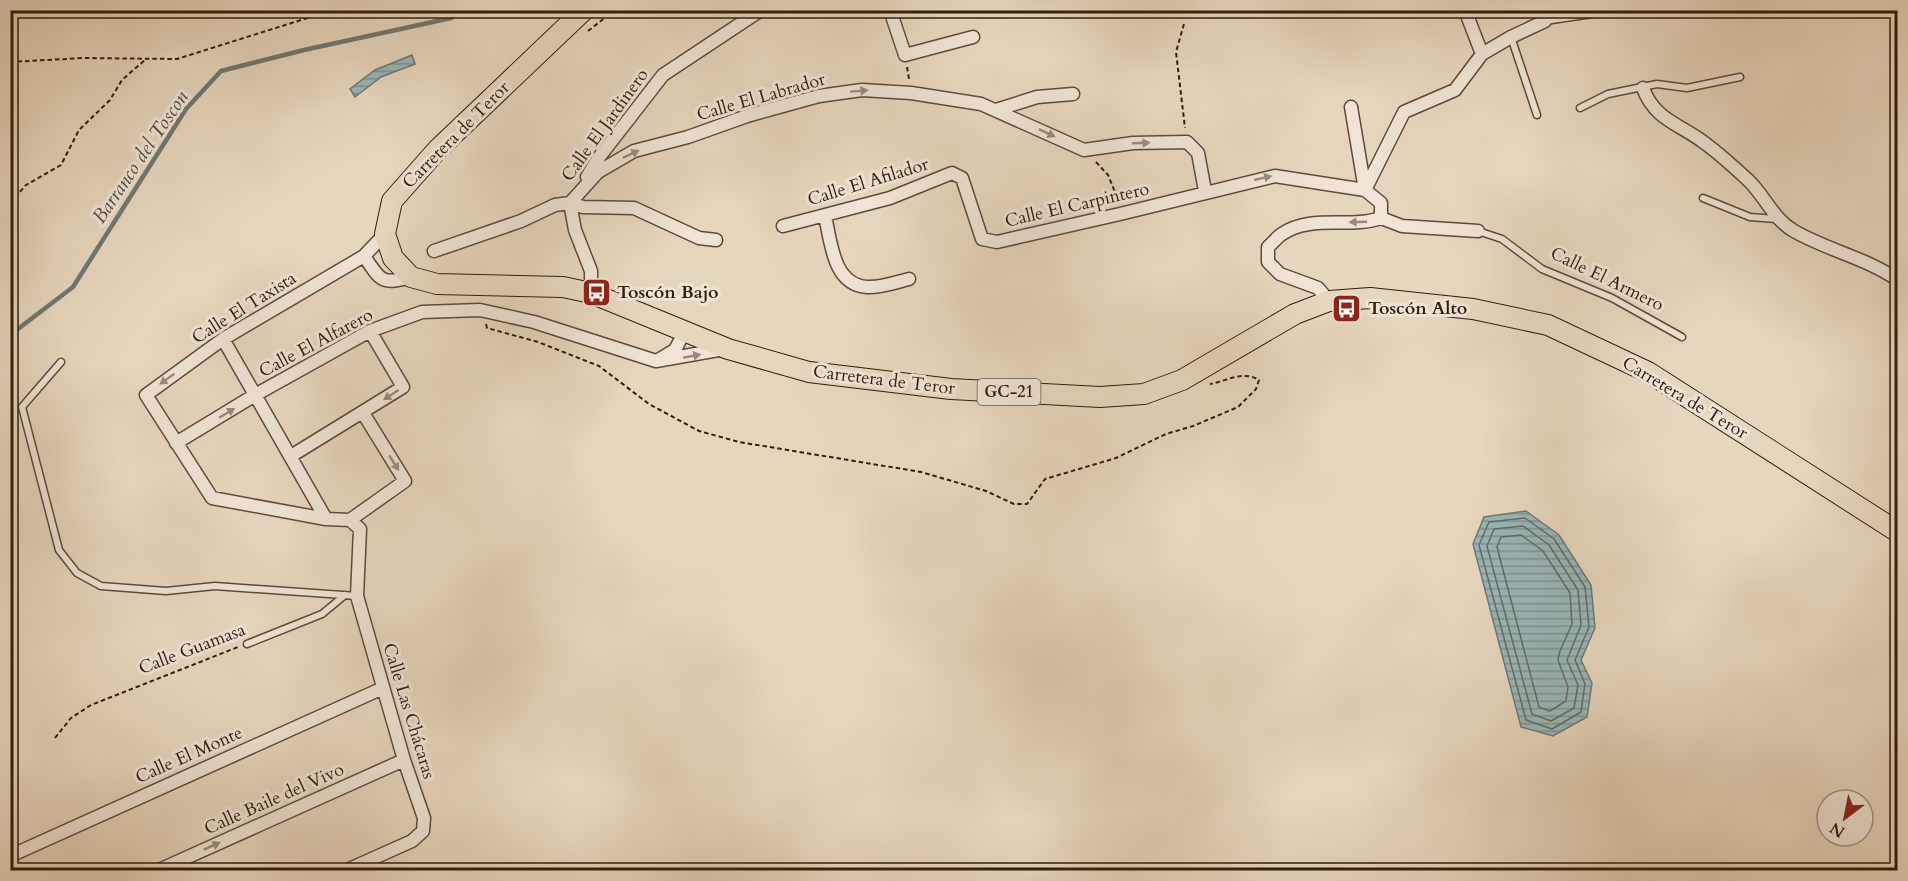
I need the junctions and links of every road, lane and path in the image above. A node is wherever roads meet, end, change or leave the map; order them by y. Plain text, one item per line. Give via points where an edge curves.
1 (333, 10) edge
2 (584, 10) edge
3 (761, 10) edge
4 (890, 10) edge
5 (1465, 10) edge
6 (1619, 10) edge
7 (1545, 21) joint
8 (1184, 24) dead end
9 (973, 37) dead end
10 (1511, 37) junction
11 (1482, 54) junction
12 (905, 55) junction
13 (146, 59) junction
14 (10, 62) edge
15 (1740, 77) dead end
16 (1643, 88) junction
17 (911, 93) junction
18 (1073, 94) dead end
19 (1351, 107) dead end
20 (1580, 108) dead end
21 (996, 110) junction
22 (1537, 116) dead end
23 (1186, 142) junction
24 (1084, 150) junction
25 (962, 178) joint
26 (1365, 190) junction
27 (1206, 191) junction
28 (1115, 192) dead end
29 (1703, 198) dead end
30 (10, 203) edge
31 (570, 203) junction
32 (825, 216) junction
33 (1381, 218) junction
34 (1777, 219) junction
35 (783, 226) dead end
36 (1478, 231) joint
37 (385, 234) junction
38 (716, 240) dead end
39 (434, 251) dead end
40 (364, 256) junction
41 (411, 277) junction
42 (909, 279) dead end
43 (1898, 280) edge
44 (591, 292) junction
45 (1329, 301) junction
46 (480, 310) junction
47 (370, 331) junction
48 (685, 331) junction
49 (1682, 337) dead end
50 (223, 339) junction
51 (728, 349) junction
52 (656, 361) junction
53 (61, 362) dead end
54 (1182, 380) junction
55 (255, 395) junction
56 (363, 413) junction
57 (176, 443) junction
58 (291, 456) junction
59 (326, 519) junction
60 (350, 520) junction
61 (1898, 532) edge
62 (351, 596) junction
63 (247, 644) joint
64 (383, 688) junction
65 (55, 738) dead end
66 (404, 760) junction
67 (10, 856) edge
68 (159, 870) edge
69 (347, 870) edge

1 - 13 path via 177,59
2 - 37 main road, Carretera de Teror via 438,149 392,201
3 - 31 street, Calle El Jardinero via 663,75 600,156
4 - 12 street
5 - 11 street
6 - 7 lane
7 - 10 street
8 - 23 path via 1176,52
9 - 12 street
10 - 11 street
10 - 22 lane
11 - 26 street via 1455,90 1404,112
12 - 17 path
13 - 14 path
13 - 30 path via 122,80 110,100 79,130 61,165 27,185
15 - 16 lane via 1687,88 1657,84
16 - 20 lane via 1608,94
16 - 34 street via 1648,103 1667,120 1704,143 1750,182
17 - 21 street, Calle El Labrador
31 -> 17 street, Calle El Labrador via 598,172 634,151 819,96 862,90
18 - 21 street via 1037,97
19 - 26 street
21 -> 24 street, Calle El Labrador
24 -> 23 street via 1133,142
23 - 27 street via 1198,153
24 - 28 path via 1108,175
25 - 27 street, Calle El Carpintero via 982,239 997,242
25 - 32 street, Calle El Afilador via 952,173 890,198
27 -> 26 street via 1275,176
26 - 33 street via 1381,203
29 - 34 lane via 1750,216
31 - 38 street via 634,208 699,238
31 - 39 street via 555,204 521,221
31 - 44 street via 575,230 591,271
32 - 35 street, Calle El Afilador
32 - 42 street via 837,266 850,283 868,287
33 - 36 street, Calle El Armero via 1402,226
33 -> 45 street via 1368,222 1311,223 1283,233 1268,247 1268,262 1280,274 1318,288
34 - 43 street via 1793,231
36 - 49 lane, Calle El Armero via 1502,239 1542,268 1612,298
37 - 40 street, Calle El Taxista
37 - 41 main road via 393,258
40 - 41 street via 378,276 391,282
40 - 50 street, Calle El Taxista
41 - 44 main road, Carretera de Teror / GC-21 via 437,284 563,287
44 - 48 main road, Carretera de Teror / GC-21
45 - 54 main road, Carretera de Teror / GC-21 via 1295,314
45 - 61 main road, Carretera de Teror / GC-21 via 1370,298 1473,309 1548,325 1648,372
46 - 47 street, Calle El Alfarero via 422,312
46 - 52 street, Calle El Alfarero via 534,322
46 - 54 path via 487,328 538,342 599,366 649,404 699,431 739,442 921,472 986,490 1014,504 1027,504 1045,479 1116,458 1238,407 1256,389 1258,380 1240,376 1198,386
47 - 55 street, Calle El Alfarero
47 -> 56 street via 403,387
48 - 51 main road, Carretera de Teror / GC-21
48 - 52 street via 675,350
50 - 55 street
50 -> 57 street, Calle El Taxista via 146,395
52 -> 51 street, Calle El Alfarero
51 - 54 main road, Carretera de Teror / GC-21 via 809,372 951,389 1100,397 1144,394
53 - 62 lane via 22,407 59,550 77,573 100,586 166,591 215,586
57 -> 55 street, Calle El Alfarero
55 - 58 street
56 - 58 street
56 -> 60 street via 405,481
57 - 59 street via 212,498
58 - 59 street
59 - 60 street
60 - 62 street, Calle Las Chácaras via 360,529
62 - 63 lane, Calle Guamasa via 322,614
62 - 64 street, Calle Las Chácaras
63 - 65 path, Calle Guamasa via 91,705 71,718
64 - 66 street, Calle Las Chácaras
64 - 67 street, Calle El Monte
68 -> 66 street, Calle Baile del Vivo
66 - 69 street, Calle Las Chácaras via 424,818 423,831 412,841

